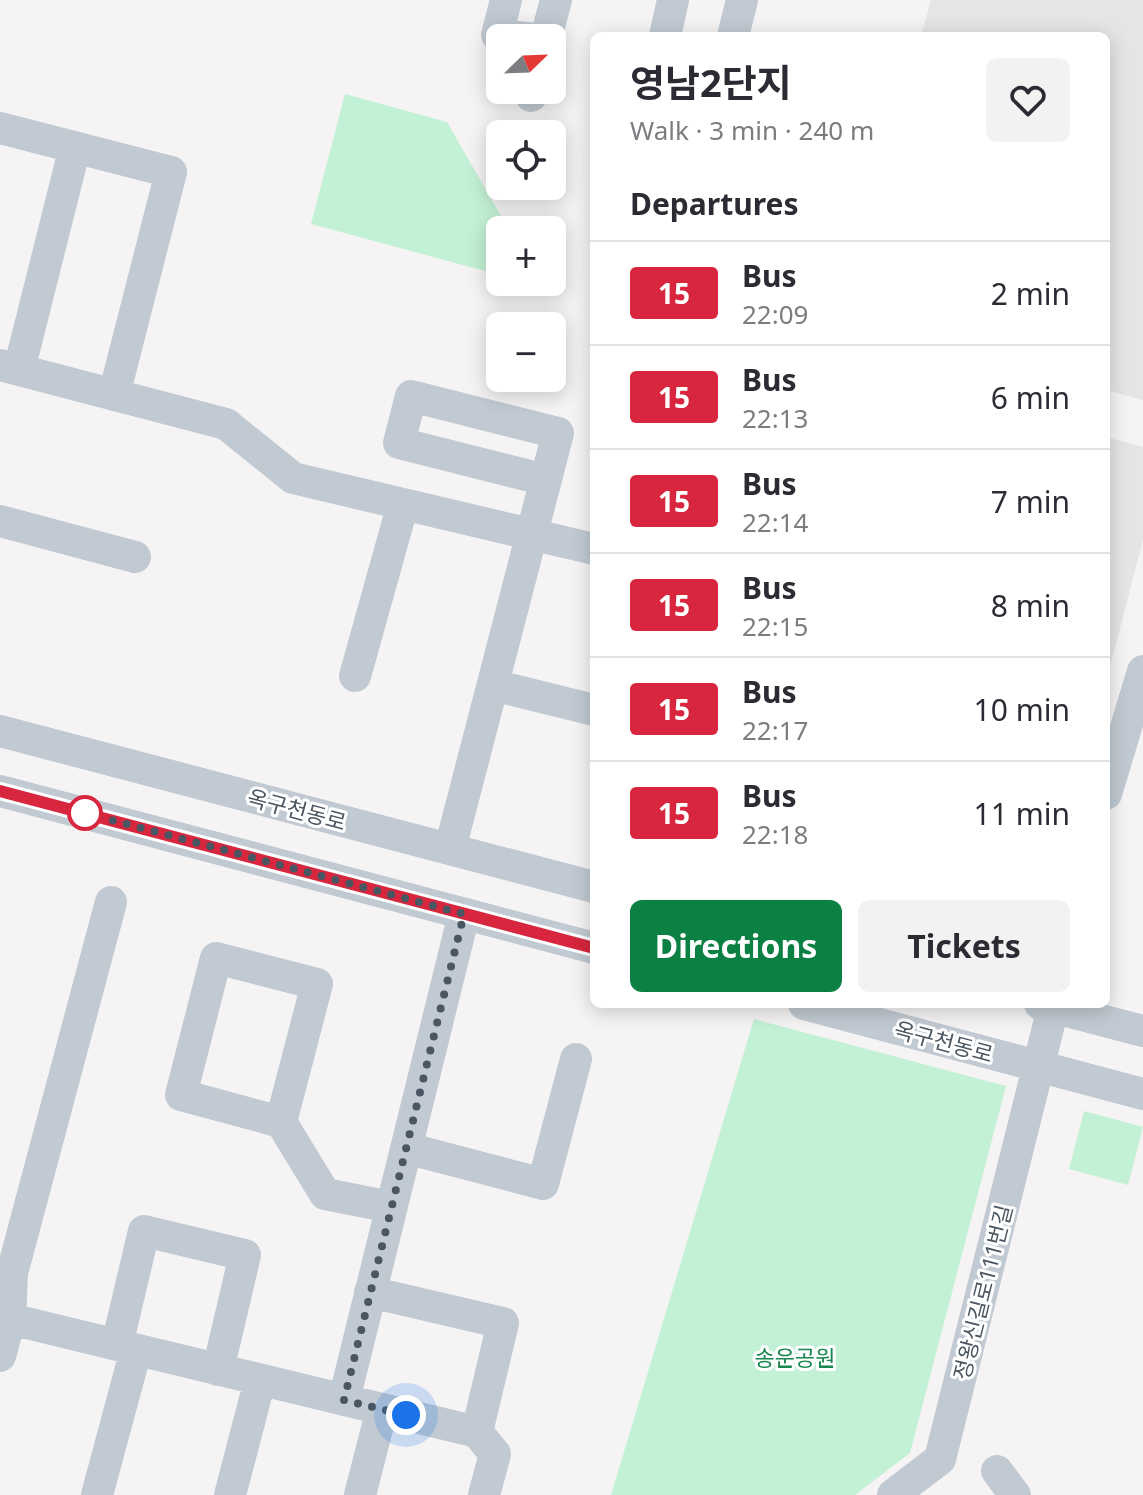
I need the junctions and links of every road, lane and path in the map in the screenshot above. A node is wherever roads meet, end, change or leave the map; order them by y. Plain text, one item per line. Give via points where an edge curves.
1 (506, 0) edge
2 (556, 0) edge
3 (673, 0) edge
4 (742, 0) edge
5 (500, 24) edge
6 (550, 24) edge
7 (666, 32) edge
8 (734, 32) edge
9 (0, 128) edge
10 (75, 147) junction
11 (10, 367) edge
12 (114, 395) junction
13 (546, 480) dead end
14 (403, 504) junction
15 (0, 521) edge
16 (532, 534) junction
17 (590, 548) edge
18 (135, 557) dead end
19 (1143, 671) edge
20 (355, 676) dead end
21 (493, 685) junction
22 (590, 709) edge
23 (0, 731) edge
24 (1110, 781) edge
25 (0, 791) edge
26 (450, 849) junction
27 (590, 886) edge
28 (111, 902) dead end
29 (464, 914) junction
30 (590, 947) edge
31 (819, 1008) edge
32 (1049, 1008) edge
33 (1060, 1008) edge
34 (1143, 1031) edge
35 (576, 1059) dead end
36 (1039, 1067) junction
37 (1143, 1094) edge
38 (281, 1122) junction
39 (406, 1148) junction
40 (391, 1207) junction
41 (370, 1292) junction
42 (10, 1319) junction
43 (126, 1347) junction
44 (0, 1356) edge
45 (218, 1370) junction
46 (260, 1380) junction
47 (344, 1400) junction
48 (382, 1409) junction
49 (477, 1432) junction
50 (97, 1495) edge
51 (230, 1495) edge
52 (360, 1495) edge
53 (484, 1495) edge
54 (893, 1495) edge

1 - 5 street
2 - 6 street
3 - 7 street
4 - 8 street
9 - 10 street
10 - 11 street
10 - 12 street via 171,172
11 - 12 street
12 - 14 street via 226,424 293,478
13 - 16 street
14 - 16 street
14 - 20 street
15 - 18 street
16 - 17 street
16 - 21 street
19 - 24 street
21 - 22 street
21 - 26 street
23 - 26 street, 옥구천동로
25 - 29 street
26 - 27 street, 옥구천동로
28 - 42 street via 12,1273
29 - 30 street
29 - 39 street
31 - 36 street, 옥구천동로
32 - 36 street
33 - 34 street
35 - 39 street via 543,1184
36 - 37 street, 옥구천동로
36 - 54 street, 정왕신길로111번길 via 940,1459
38 - 38 street via 181,1095 216,958 317,984
38 - 40 street via 325,1194
39 - 40 street
40 - 41 street
41 - 47 street
41 - 49 street via 503,1323
42 - 43 street
42 - 44 street
43 - 45 street
43 - 45 street via 144,1231 245,1255
43 - 50 street
45 - 46 street
46 - 47 street
46 - 51 street
47 - 48 street
48 - 49 street
48 - 52 street
49 - 53 street via 495,1454

